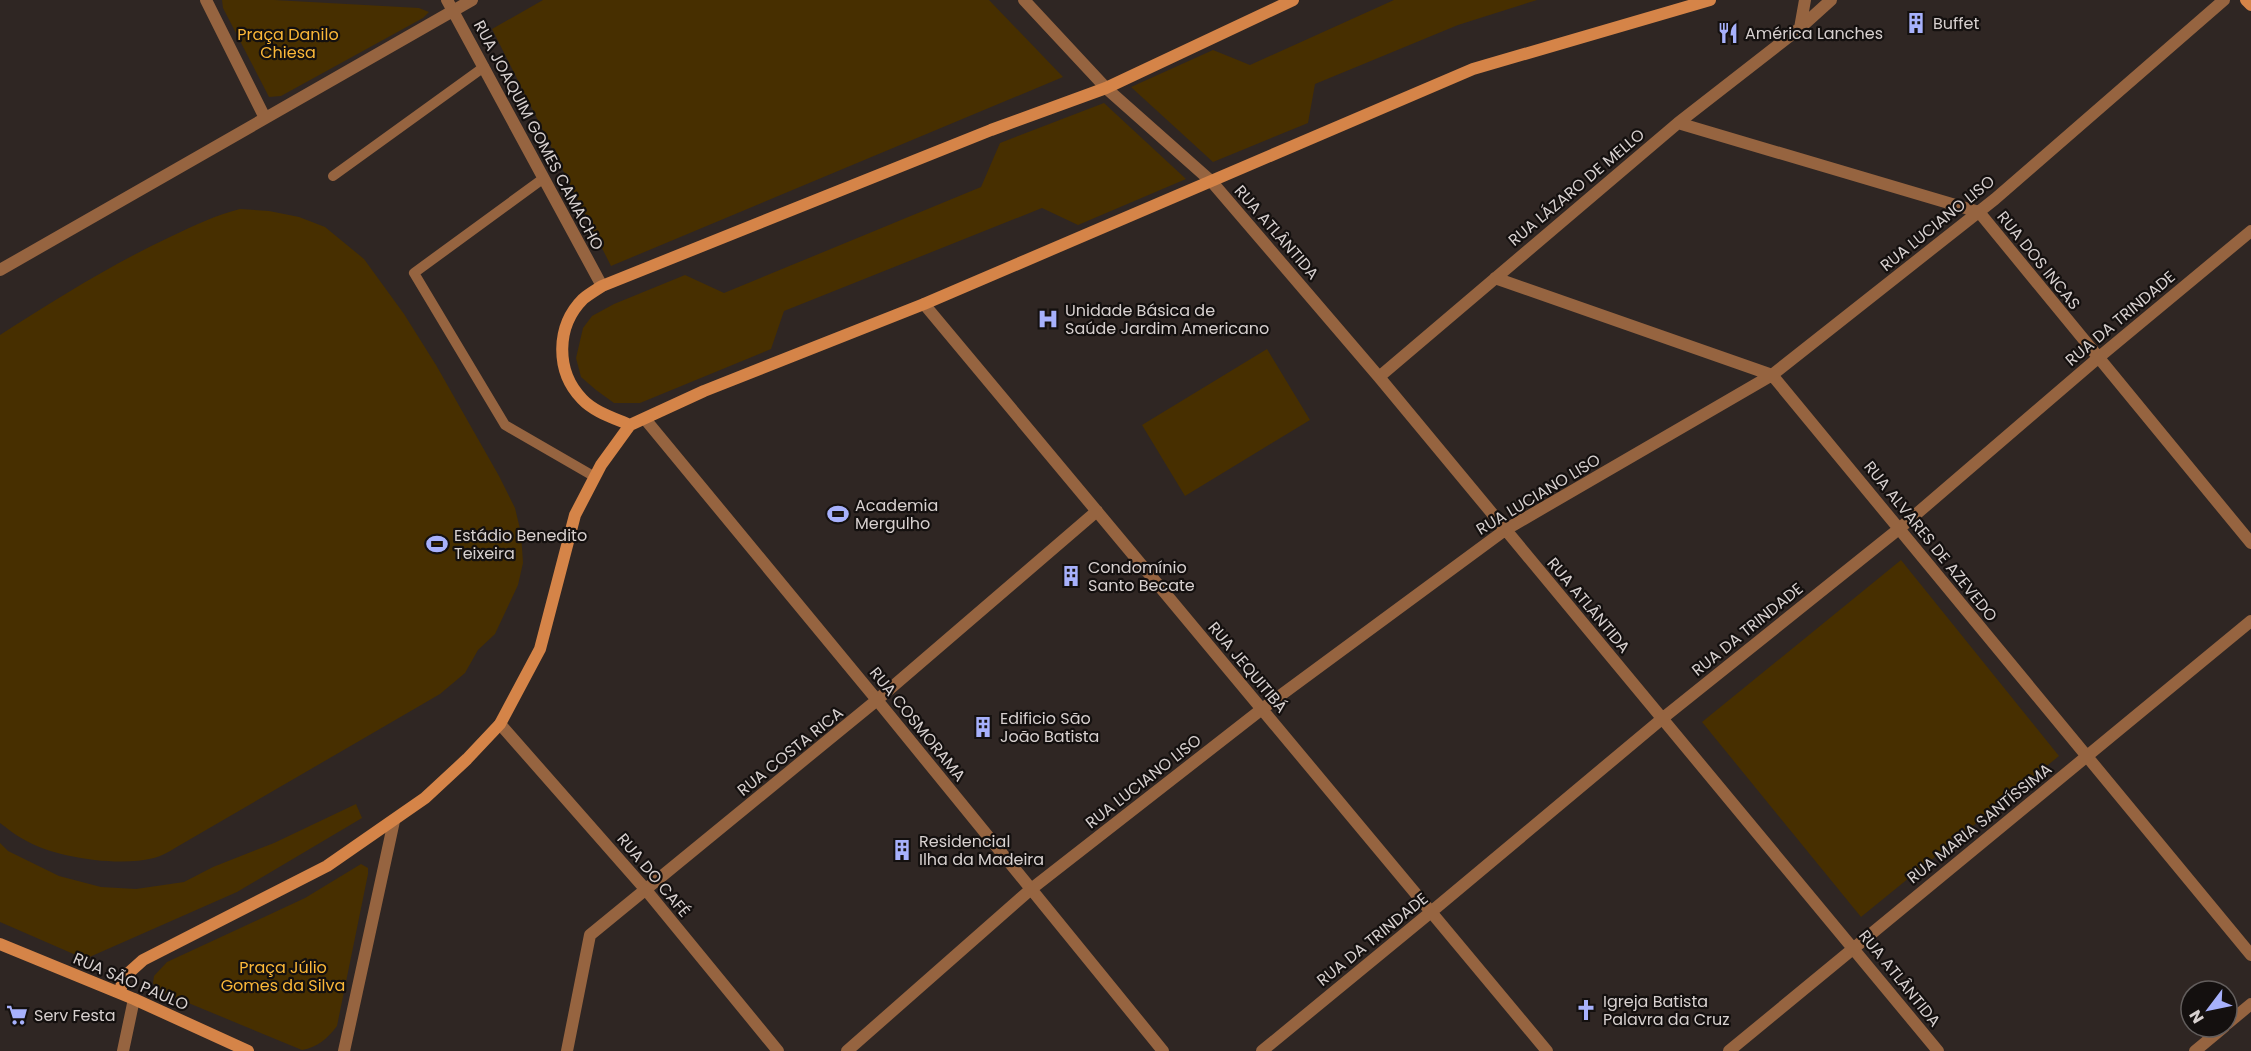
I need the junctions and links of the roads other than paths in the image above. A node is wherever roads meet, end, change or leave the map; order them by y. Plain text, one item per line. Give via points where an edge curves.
1 (206, 0) edge
2 (472, 0) edge
3 (1024, 0) edge
4 (1293, 0) edge
5 (1710, 0) edge
6 (1805, 0) edge
7 (1832, 0) edge
8 (2224, 0) edge
9 (2246, 0) edge
10 (450, 5) edge
11 (2251, 5) edge
12 (1800, 28) junction
13 (484, 67) junction
14 (1106, 88) junction
15 (265, 118) junction
16 (1678, 123) junction
17 (333, 176) dead end
18 (544, 178) junction
19 (1212, 182) junction
20 (1978, 212) junction
21 (2251, 231) edge
22 (0, 270) edge
23 (1495, 278) junction
24 (602, 286) junction
25 (924, 304) junction
26 (2098, 358) junction
27 (1772, 375) junction
28 (1379, 377) junction
29 (645, 419) junction
30 (630, 425) junction
31 (595, 477) junction
32 (1097, 511) junction
33 (1900, 528) junction
34 (1505, 530) junction
35 (2251, 543) edge
36 (2251, 621) edge
37 (878, 700) junction
38 (1262, 709) junction
39 (1662, 718) junction
40 (500, 724) junction
41 (2086, 757) junction
42 (394, 821) junction
43 (646, 890) junction
44 (1030, 890) junction
45 (1431, 912) junction
46 (0, 944) edge
47 (1854, 948) junction
48 (2251, 955) edge
49 (120, 993) junction
50 (134, 999) junction
51 (2251, 1004) edge
52 (2239, 1014) edge
53 (2209, 1039) edge
54 (123, 1051) edge
55 (248, 1051) edge
56 (344, 1051) edge
57 (567, 1051) edge
58 (778, 1051) edge
59 (848, 1051) edge
60 (1162, 1051) edge
61 (1262, 1051) edge
62 (1546, 1051) edge
63 (1729, 1051) edge
64 (1938, 1051) edge
65 (2195, 1051) edge

1 - 15 street
2 - 10 street
3 - 14 street, RUA ATLÂNTIDA
4 - 14 main road
5 - 19 main road via 1473,69
6 - 12 street
7 - 12 street, RUA LÁZARO DE MELLO
8 - 20 street, RUA LUCIANO LISO
9 - 11 main road
10 - 13 street, RUA JOAQUIM GOMES CAMACHO
10 - 15 street
12 - 16 street, RUA LÁZARO DE MELLO
13 - 17 lane
13 - 18 street, RUA JOAQUIM GOMES CAMACHO
14 - 19 street, RUA ATLÂNTIDA
14 - 24 main road
15 - 22 street
16 - 20 street, RUA DOS INCAS
16 - 23 street, RUA LÁZARO DE MELLO
18 - 24 street, RUA JOAQUIM GOMES CAMACHO
18 - 31 lane via 414,273 505,424
19 - 25 main road
19 - 28 street, RUA ATLÂNTIDA
20 - 26 street, RUA DOS INCAS
20 - 27 street, RUA LUCIANO LISO
21 - 26 street, RUA DA TRINDADE
23 - 27 street
23 - 28 street, RUA LÁZARO DE MELLO
24 - 30 main road via 584,298 569,318 562,357 569,380 582,399
25 - 29 main road via 704,391
25 - 32 street, RUA JEQUITIBÁ
26 - 33 street, RUA DA TRINDADE
26 - 35 street, RUA DOS INCAS
27 - 33 street, RUA ALVARES DE AZEVEDO
27 - 34 street, RUA LUCIANO LISO
28 - 34 street, RUA ATLÂNTIDA
29 - 30 main road
29 - 37 street, RUA COSMORAMA
30 - 31 main road
31 - 40 main road via 574,515 540,649
32 - 37 street, RUA COSTA RICA
32 - 38 street, RUA JEQUITIBÁ
33 - 39 street, RUA DA TRINDADE
33 - 41 street, RUA ALVARES DE AZEVEDO
34 - 38 street, RUA LUCIANO LISO
34 - 39 street, RUA ATLÂNTIDA
36 - 41 street, RUA MARIA SANTÍSSIMA
37 - 43 street, RUA COSTA RICA
37 - 44 street, RUA COSMORAMA
38 - 44 street, RUA LUCIANO LISO
38 - 45 street, RUA JEQUITIBÁ
39 - 45 street, RUA DA TRINDADE
39 - 47 street, RUA ATLÂNTIDA
40 - 42 main road via 425,798
40 - 43 street, RUA DO CAFÉ
41 - 47 street, RUA MARIA SANTÍSSIMA
41 - 48 street, RUA ALVARES DE AZEVEDO
42 - 49 main road via 327,866 142,960 123,978
42 - 56 street
43 - 57 street, RUA COSTA RICA via 590,935
43 - 58 street, RUA DO CAFÉ
44 - 59 street, RUA LUCIANO LISO
44 - 60 street, RUA COSMORAMA
45 - 61 street, RUA DA TRINDADE
45 - 62 street, RUA JEQUITIBÁ
46 - 49 main road, RUA SÃO PAULO
47 - 63 street, RUA MARIA SANTÍSSIMA
47 - 64 street, RUA ATLÂNTIDA
49 - 50 main road, RUA SÃO PAULO
50 - 54 street
50 - 55 main road, RUA SÃO PAULO
51 - 52 street
53 - 65 street

